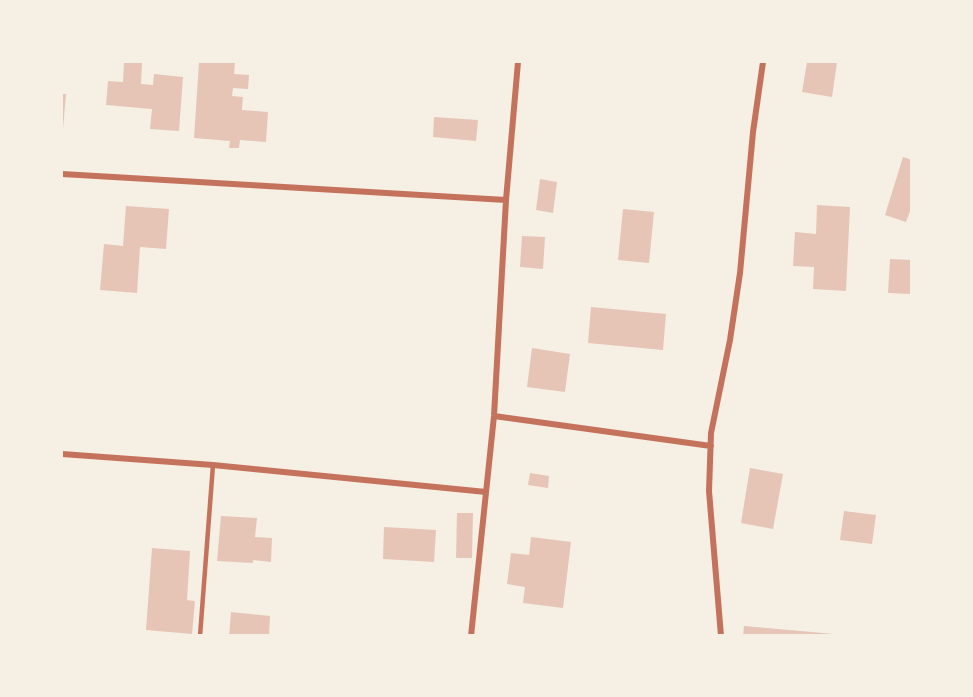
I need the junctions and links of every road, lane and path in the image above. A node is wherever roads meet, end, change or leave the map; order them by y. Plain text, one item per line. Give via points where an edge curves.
1 (518, 62) edge
2 (763, 62) edge
3 (62, 174) edge
4 (506, 200) junction
5 (494, 416) junction
6 (711, 447) junction
7 (62, 454) edge
8 (213, 465) junction
9 (486, 492) junction
10 (200, 636) edge
11 (471, 636) edge
12 (721, 636) edge

1 - 4 street
2 - 6 street via 740,273
3 - 4 street
4 - 5 street
5 - 6 street
5 - 9 street
6 - 12 street via 709,491
7 - 8 street
8 - 9 street
8 - 10 lane
9 - 11 street

